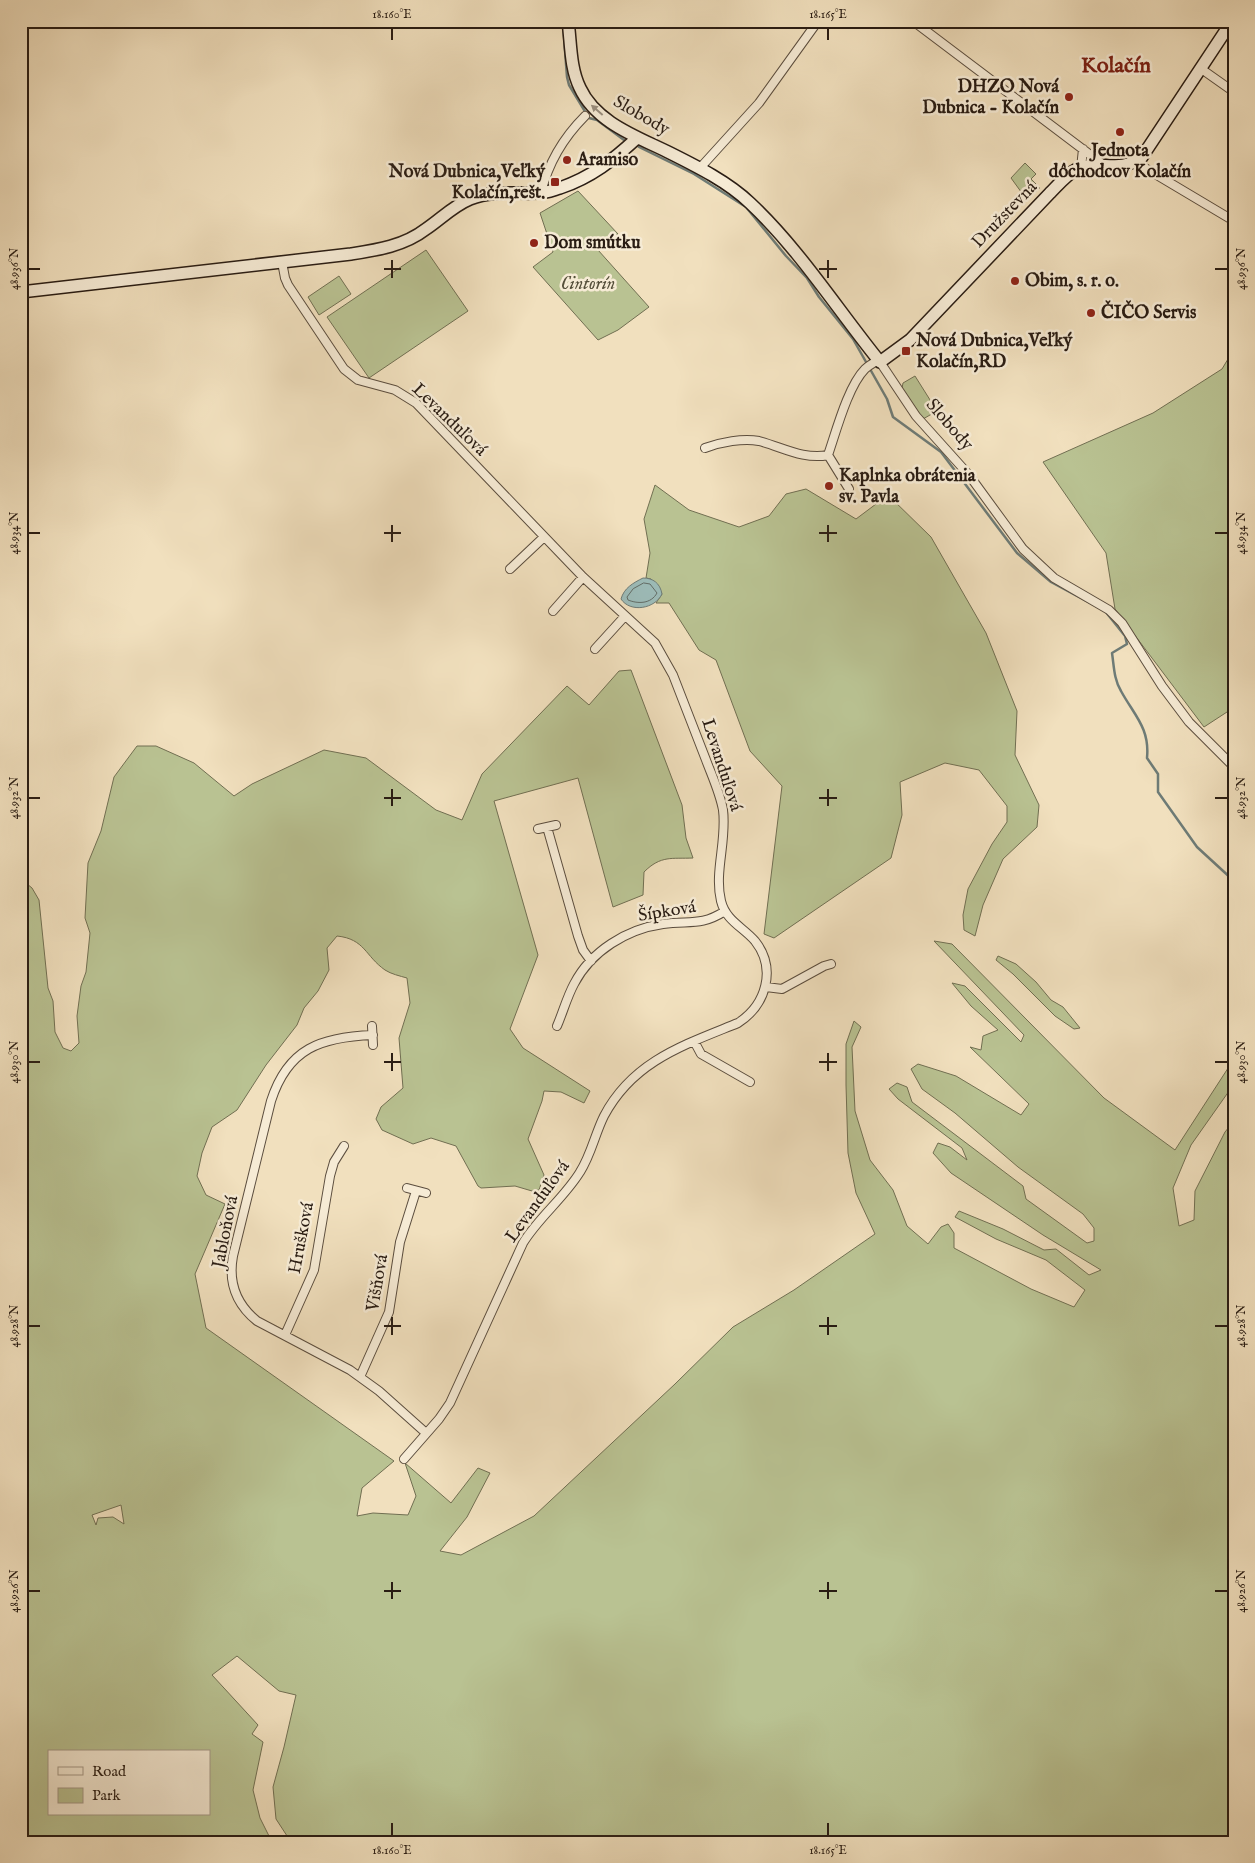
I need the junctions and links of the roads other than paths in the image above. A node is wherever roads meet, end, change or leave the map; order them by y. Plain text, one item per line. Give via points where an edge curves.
1 (568, 21) edge
2 (818, 21) edge
3 (913, 21) edge
4 (1232, 21) edge
5 (1200, 68) junction
6 (1234, 92) edge
7 (584, 116) dead end
8 (637, 138) junction
9 (1083, 149) junction
10 (1135, 162) junction
11 (1106, 166) junction
12 (700, 168) junction
13 (1081, 168) junction
14 (541, 193) junction
15 (1234, 221) edge
16 (282, 262) junction
17 (21, 292) edge
18 (874, 364) junction
19 (705, 448) dead end
20 (828, 455) junction
21 (849, 489) dead end
22 (544, 537) junction
23 (510, 569) dead end
24 (583, 577) junction
25 (553, 611) dead end
26 (625, 616) junction
27 (595, 649) dead end
28 (1234, 767) edge
29 (556, 825) dead end
30 (547, 827) junction
31 (538, 829) dead end
32 (725, 912) junction
33 (591, 961) junction
34 (831, 964) dead end
35 (766, 988) junction
36 (372, 1026) dead end
37 (557, 1026) dead end
38 (372, 1035) junction
39 (694, 1041) junction
40 (373, 1045) dead end
41 (750, 1082) dead end
42 (344, 1146) dead end
43 (407, 1188) dead end
44 (416, 1191) junction
45 (426, 1193) dead end
46 (285, 1335) junction
47 (360, 1377) junction
48 (426, 1433) junction
49 (404, 1459) dead end

8 -> 1 street, Slobody via 599,113 585,98 575,75
2 - 12 street via 758,103
3 - 9 street
4 - 5 street
5 - 6 street
5 - 10 street via 1148,150
7 - 14 street via 567,135 550,166
8 - 12 street, Slobody
8 - 14 street via 593,174
9 - 11 street
9 - 13 street
10 - 11 street via 1127,166
10 - 15 street
11 - 13 street
12 - 18 street, Slobody via 738,193 767,221 812,273
13 - 18 street, Družstevná via 1072,172 1050,193 910,340
14 - 16 street via 498,192 470,199 407,240 376,250
16 - 17 street
16 - 22 street, Levanduľová via 288,285 344,369 358,380 395,390 416,403
18 - 20 street, Družstevná via 859,376
18 - 28 street, Slobody via 969,475 1022,549 1054,578 1109,610 1122,623 1162,686 1190,722
19 - 20 street via 749,440 807,456
20 - 21 street
22 - 23 street
22 - 24 street, Levanduľová
24 - 25 street
24 - 26 street, Levanduľová
26 - 27 street
26 - 32 street, Levanduľová via 654,643 674,675 718,792 724,822 719,888
29 - 30 street
30 - 31 street
30 - 33 street via 578,936
32 - 33 street, Šípková via 704,922 665,923 639,929 611,943
32 - 35 street, Levanduľová via 761,950 767,973
33 - 37 street, Šípková via 574,984
34 - 35 street via 782,989
35 - 39 street, Levanduľová via 747,1018
36 - 38 street
38 - 40 street
38 - 46 street, Jabloňová via 340,1037 310,1048 286,1070 271,1101 233,1256 231,1278 236,1296 249,1314
39 - 41 street via 701,1054
39 - 48 street, Levanduľová via 645,1068 632,1078 612,1104 581,1170 523,1244 453,1396
42 - 46 street, Hrušková via 330,1176 314,1270
43 - 44 street
44 - 45 street
44 - 47 street, Višňová via 400,1242 389,1312
46 - 47 street, Jabloňová
47 - 48 street, Jabloňová
48 - 49 street, Levanduľová

